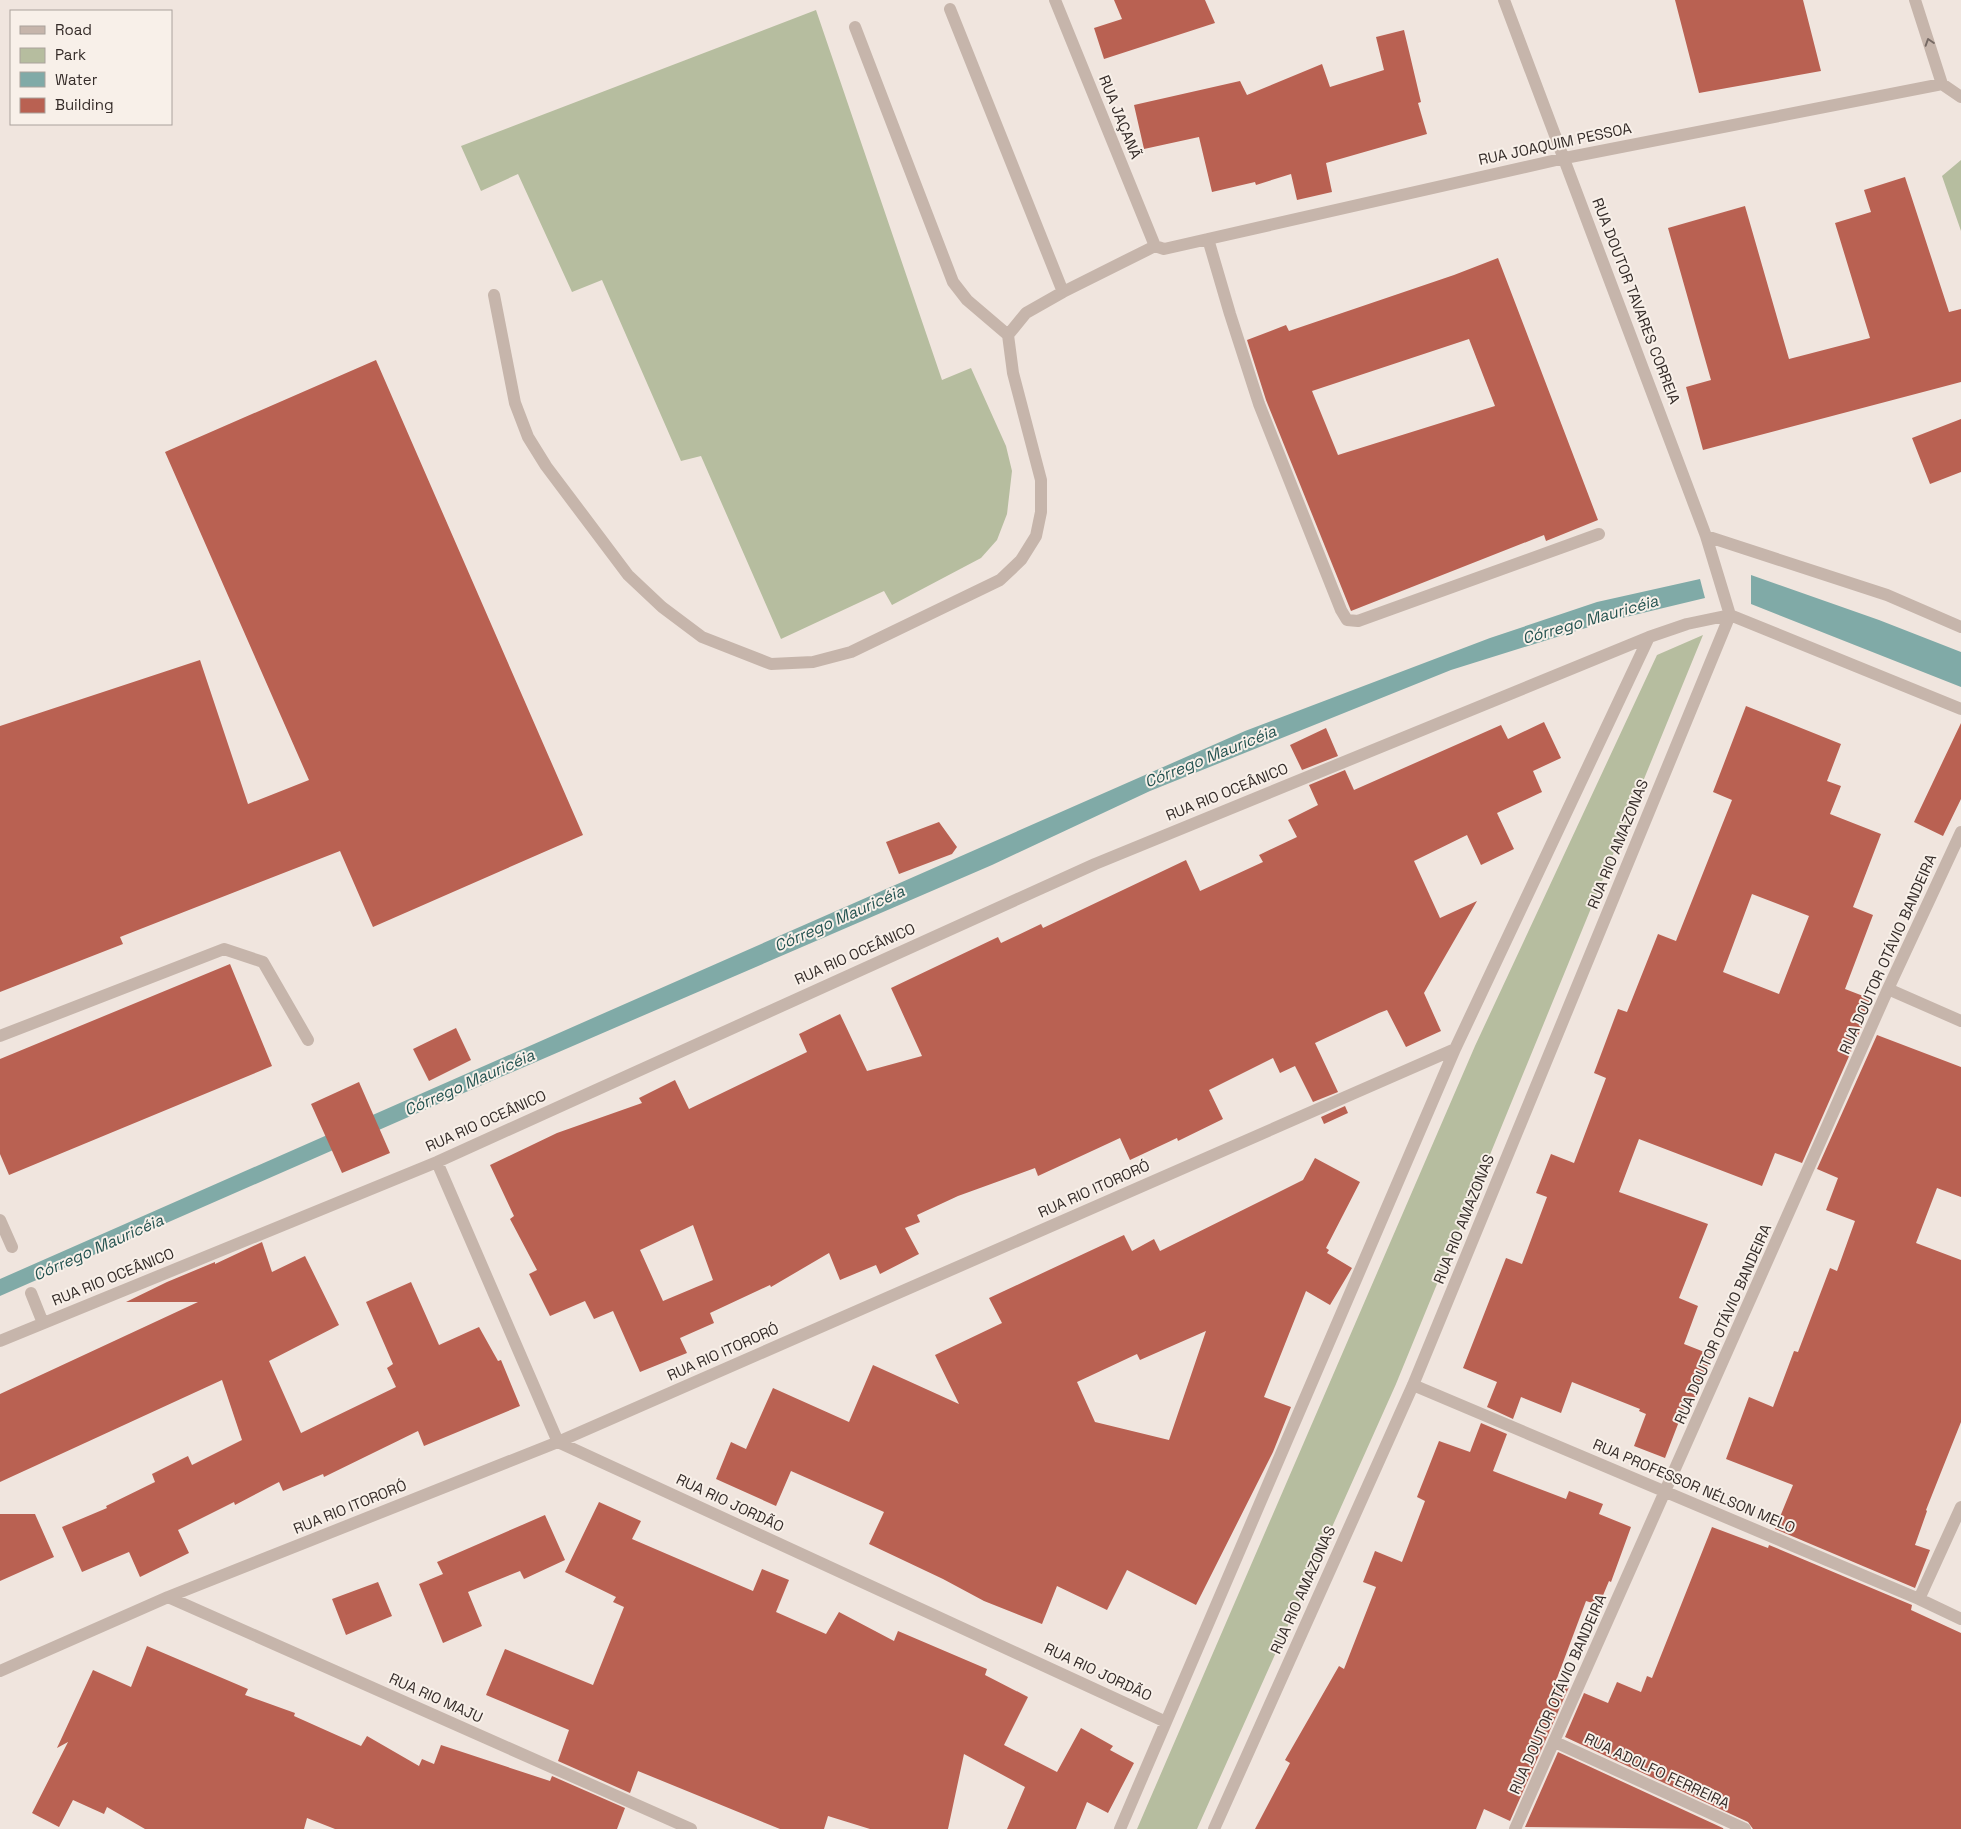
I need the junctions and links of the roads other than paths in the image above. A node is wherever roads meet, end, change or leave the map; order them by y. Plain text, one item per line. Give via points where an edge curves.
1 (1056, 0) edge
2 (1504, 0) edge
3 (1915, 0) edge
4 (950, 9) dead end
5 (855, 27) dead end
6 (1942, 84) junction
7 (1961, 97) edge
8 (1565, 158) junction
9 (1208, 239) junction
10 (1155, 246) junction
11 (1063, 292) junction
12 (494, 295) dead end
13 (1008, 335) junction
14 (1599, 534) dead end
15 (1706, 536) junction
16 (1730, 615) junction
17 (1961, 627) edge
18 (1649, 637) junction
19 (1961, 709) edge
20 (1961, 832) edge
21 (1888, 989) junction
22 (1961, 1022) edge
23 (0, 1036) edge
24 (308, 1040) dead end
25 (1455, 1049) junction
26 (437, 1162) junction
27 (0, 1220) edge
28 (12, 1246) dead end
29 (31, 1293) dead end
30 (43, 1323) junction
31 (0, 1341) edge
32 (1413, 1385) junction
33 (558, 1442) junction
34 (1666, 1492) junction
35 (1961, 1507) edge
36 (168, 1597) junction
37 (1919, 1598) junction
38 (1961, 1619) edge
39 (0, 1672) edge
40 (1166, 1722) junction
41 (1555, 1742) junction
42 (691, 1829) edge
43 (1120, 1829) edge
44 (1214, 1829) edge
45 (1515, 1829) edge
46 (1745, 1829) edge

1 - 10 street, RUA JAÇANÃ
2 - 8 street, RUA DOUTOR TAVARES CORREIA
6 -> 3 street
4 - 11 street
5 - 13 street via 953,282 967,300
6 - 7 street
6 - 8 street, RUA JOAQUIM PESSOA
8 - 9 street, RUA JOAQUIM PESSOA
8 - 15 street, RUA DOUTOR TAVARES CORREIA
9 - 10 street, RUA JOAQUIM PESSOA via 1164,249
9 - 14 street via 1259,404 1347,620 1358,621
10 - 11 street
11 - 13 street via 1026,313
12 - 13 street via 515,403 528,436 546,466 622,568 662,607 702,637 771,664 813,662 851,652 1000,580 1021,560 1036,536 1041,512 1041,480 1013,372
15 - 16 street, RUA DOUTOR TAVARES CORREIA
15 - 17 street via 1887,595
16 - 18 street, RUA RIO OCEÂNICO via 1687,624
16 - 19 street
16 - 32 street, RUA RIO AMAZONAS
18 - 25 street
18 - 26 street, RUA RIO OCEÂNICO via 1095,864
20 - 21 street, RUA DOUTOR OTÁVIO BANDEIRA
21 - 22 street
21 - 34 street, RUA DOUTOR OTÁVIO BANDEIRA
23 - 24 street via 224,950 263,962
25 - 33 street, RUA RIO ITORORÓ
25 - 40 street
26 - 30 street, RUA RIO OCEÂNICO
26 - 33 street
27 - 28 street
29 - 30 street
30 - 31 street, RUA RIO OCEÂNICO
32 - 34 street, RUA PROFESSOR NÉLSON MELO
32 - 44 street, RUA RIO AMAZONAS
33 - 36 street, RUA RIO ITORORÓ
33 - 40 street, RUA RIO JORDÃO
34 - 37 street, RUA PROFESSOR NÉLSON MELO
34 - 41 street, RUA DOUTOR OTÁVIO BANDEIRA
35 - 37 street
36 - 39 street, RUA RIO ITORORÓ
36 - 42 street, RUA RIO MAJU
37 - 38 street, RUA PROFESSOR NÉLSON MELO
40 - 43 street
41 - 45 street, RUA DOUTOR OTÁVIO BANDEIRA
41 - 46 street, RUA ADOLFO FERREIRA

